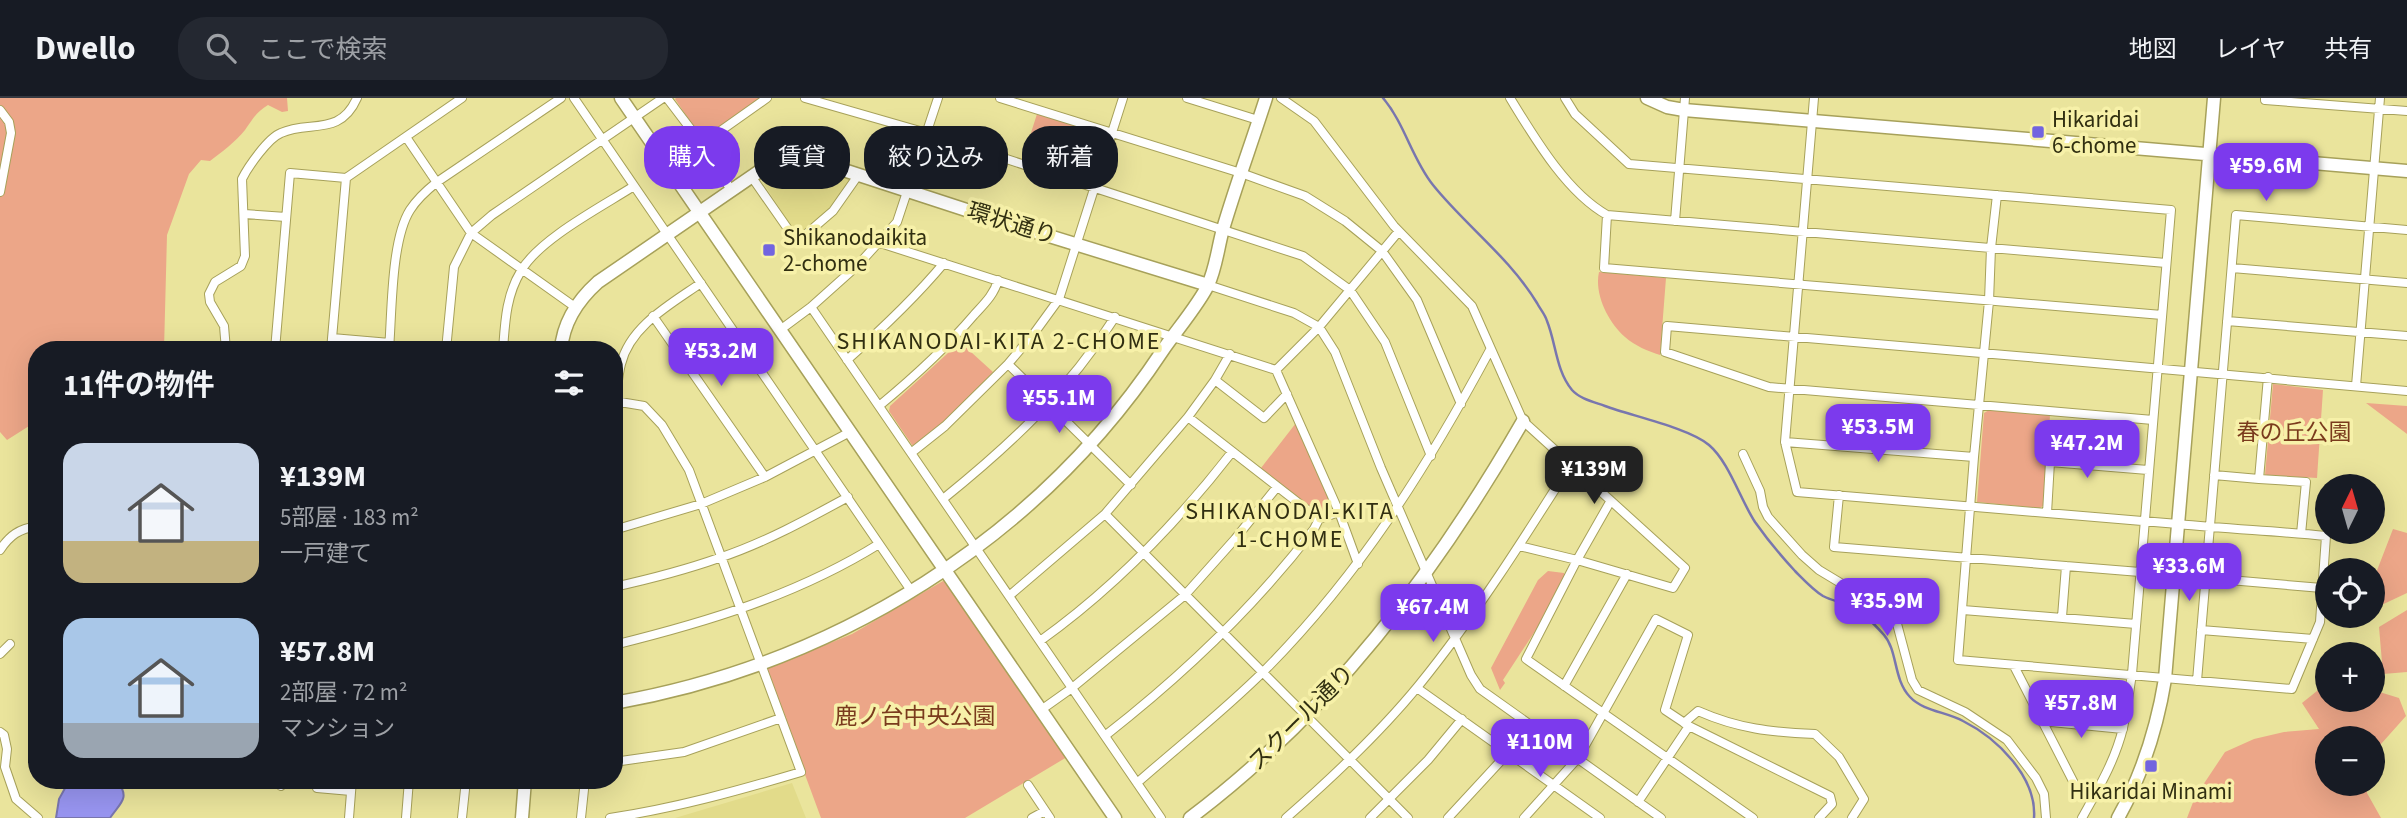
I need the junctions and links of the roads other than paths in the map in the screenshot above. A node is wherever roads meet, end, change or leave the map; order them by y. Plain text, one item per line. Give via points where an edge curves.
1 (357, 98) edge
2 (462, 98) edge
3 (561, 98) edge
4 (574, 98) edge
5 (621, 98) edge
6 (665, 98) edge
7 (767, 98) edge
8 (805, 98) edge
9 (938, 98) edge
10 (1000, 98) edge
11 (1123, 98) edge
12 (1187, 98) edge
13 (1266, 98) edge
14 (1281, 98) edge
15 (1510, 98) edge
16 (1564, 98) edge
17 (1647, 98) edge
18 (1814, 98) edge
19 (2214, 98) edge
20 (2265, 98) edge
21 (2380, 98) edge
22 (1684, 104) edge
23 (2379, 109) junction
24 (0, 110) edge
25 (2407, 111) edge
26 (635, 118) junction
27 (1812, 119) junction
28 (1258, 120) junction
29 (688, 126) edge
30 (727, 126) edge
31 (903, 126) edge
32 (929, 126) edge
33 (1090, 126) edge
34 (1114, 126) edge
35 (1118, 135) edge
36 (406, 137) junction
37 (602, 140) junction
38 (2209, 155) junction
39 (1679, 168) junction
40 (2375, 168) junction
41 (2407, 171) edge
42 (1241, 173) junction
43 (859, 174) junction
44 (751, 176) junction
45 (346, 178) junction
46 (1806, 179) junction
47 (436, 182) junction
48 (634, 186) junction
49 (1094, 189) edge
50 (1101, 189) edge
51 (731, 190) joint
52 (909, 191) junction
53 (0, 192) edge
54 (1997, 195) junction
55 (700, 213) junction
56 (244, 214) junction
57 (1607, 215) junction
58 (286, 217) junction
59 (1675, 221) junction
60 (2370, 227) junction
61 (1223, 229) junction
62 (2407, 230) edge
63 (1399, 231) junction
64 (1802, 232) junction
65 (471, 233) junction
66 (667, 234) junction
67 (880, 243) junction
68 (1077, 243) junction
69 (1991, 248) junction
70 (1382, 251) junction
71 (2166, 262) junction
72 (944, 263) junction
73 (2232, 268) junction
74 (521, 270) junction
75 (2365, 279) junction
76 (998, 280) junction
77 (701, 283) junction
78 (2407, 283) edge
79 (1797, 284) junction
80 (1208, 285) junction
81 (1350, 290) junction
82 (1059, 299) junction
83 (1989, 301) junction
84 (575, 307) junction
85 (811, 307) junction
86 (2162, 314) junction
87 (653, 316) junction
88 (1115, 317) junction
89 (2227, 321) junction
90 (1319, 327) junction
91 (780, 330) junction
92 (2360, 332) junction
93 (2407, 335) edge
94 (1173, 336) junction
95 (1793, 337) junction
96 (332, 338) junction
97 (225, 341) edge
98 (276, 341) edge
99 (332, 341) edge
100 (351, 341) edge
101 (389, 341) edge
102 (447, 341) edge
103 (504, 341) edge
104 (563, 341) edge
105 (1490, 349) junction
106 (1230, 354) junction
107 (1984, 355) junction
108 (623, 359) edge
109 (847, 360) junction
110 (1008, 364) junction
111 (2157, 367) junction
112 (1276, 370) junction
113 (2191, 370) junction
114 (2223, 373) junction
115 (2268, 377) junction
116 (1215, 380) junction
117 (2356, 386) junction
118 (1788, 389) junction
119 (2407, 391) edge
120 (1287, 394) junction
121 (623, 402) edge
122 (1048, 404) junction
123 (1461, 404) junction
124 (1980, 405) junction
125 (878, 406) junction
126 (1188, 417) junction
127 (2153, 420) junction
128 (1523, 421) junction
129 (850, 432) junction
130 (1785, 442) junction
131 (1090, 444) junction
132 (816, 451) junction
133 (1232, 452) junction
134 (911, 453) junction
135 (1742, 454) dead end
136 (1431, 456) junction
137 (1974, 457) junction
138 (1571, 464) junction
139 (2148, 470) junction
140 (2214, 475) junction
141 (765, 477) junction
142 (2259, 479) junction
143 (1131, 485) junction
144 (1277, 487) junction
145 (1839, 495) junction
146 (848, 497) junction
147 (943, 499) junction
148 (1610, 502) junction
149 (701, 504) junction
150 (1972, 506) junction
151 (1398, 508) junction
152 (1339, 512) junction
153 (2047, 513) junction
154 (1105, 514) junction
155 (1319, 519) junction
156 (2144, 521) junction
157 (2178, 524) junction
158 (623, 527) edge
159 (2210, 527) junction
160 (28, 528) edge
161 (2301, 534) junction
162 (879, 544) junction
163 (1519, 546) junction
164 (976, 548) junction
165 (0, 550) edge
166 (1144, 553) junction
167 (721, 558) junction
168 (2324, 558) edge
169 (1967, 559) junction
170 (1577, 560) junction
171 (1358, 564) junction
172 (2066, 566) junction
173 (946, 571) junction
174 (1427, 572) junction
175 (2140, 572) junction
176 (1627, 574) junction
177 (2206, 578) junction
178 (623, 585) edge
179 (2315, 587) edge
180 (912, 592) junction
181 (1185, 594) junction
182 (1009, 596) junction
183 (740, 609) junction
184 (1963, 610) junction
185 (2062, 617) junction
186 (2136, 624) junction
187 (2318, 628) edge
188 (2201, 630) junction
189 (1224, 633) junction
190 (1455, 639) junction
191 (2313, 639) junction
192 (1040, 641) junction
193 (623, 643) edge
194 (9, 644) dead end
195 (0, 654) edge
196 (761, 666) junction
197 (2014, 666) junction
198 (1263, 672) junction
199 (2132, 674) junction
200 (2165, 679) junction
201 (2197, 681) junction
202 (1564, 686) junction
203 (1072, 688) junction
204 (1417, 688) junction
205 (623, 702) edge
206 (1041, 710) junction
207 (1603, 714) junction
208 (1306, 717) junction
209 (780, 718) junction
210 (1462, 719) junction
211 (2042, 722) junction
212 (1686, 725) junction
213 (2123, 729) junction
214 (0, 732) edge
215 (1106, 735) junction
216 (1508, 752) junction
217 (1578, 758) junction
218 (1667, 758) junction
219 (1350, 759) junction
220 (623, 761) edge
221 (1137, 783) junction
222 (1028, 785) dead end
223 (1554, 785) junction
224 (328, 789) edge
225 (408, 789) edge
226 (465, 789) edge
227 (525, 789) edge
228 (583, 789) edge
229 (351, 791) joint
230 (2094, 797) junction
231 (1389, 799) junction
232 (1638, 802) junction
233 (1048, 814) edge
234 (38, 818) edge
235 (350, 818) edge
236 (406, 818) edge
237 (462, 818) edge
238 (522, 818) edge
239 (581, 818) edge
240 (610, 818) edge
241 (1032, 818) edge
242 (1115, 818) edge
243 (1161, 818) edge
244 (1190, 818) edge
245 (1286, 818) edge
246 (1370, 818) edge
247 (1408, 818) edge
248 (1448, 818) edge
249 (1524, 818) edge
250 (1600, 818) edge
251 (1661, 818) edge
252 (1753, 818) edge
253 (1819, 818) edge
254 (1852, 818) edge
255 (2046, 818) edge
256 (2082, 818) edge
257 (2118, 818) edge

1 - 56 street via 335,122 286,131 270,139 242,179
2 - 36 street
3 - 47 street
4 - 37 street
5 - 26 street
6 - 26 street
6 - 29 street
7 - 30 street
8 - 31 street
9 - 32 street
10 - 33 street
11 - 34 street
12 - 28 street
13 - 28 street
14 - 63 street via 1314,121
15 - 57 street via 1560,172
16 - 39 street via 1624,161
17 - 22 street via 1667,107
18 - 27 street
19 - 38 street
20 - 23 street
21 - 23 street
22 - 27 street
22 - 39 street
23 - 25 street
23 - 40 street
24 - 53 street via 9,122 10,134
26 - 37 street
26 - 55 street
27 - 38 street
27 - 46 street
28 - 42 street
35 - 42 street
36 - 45 street
36 - 47 street
37 - 48 street
37 - 65 street
38 - 40 street
38 - 113 street
39 - 46 street
39 - 59 street
40 - 41 street
40 - 60 street
42 - 61 street
42 - 70 street via 1305,196
43 - 44 street, 環状通り via 798,158 782,160
43 - 44 street via 832,211 797,242
43 - 52 street, 環状通り
44 - 51 street, 環状通り
45 - 58 street via 290,173
45 - 96 street
46 - 54 street
46 - 64 street
47 - 65 street
47 - 101 street via 410,210 397,239
48 - 66 street
48 - 74 street via 550,241
49 - 68 street
50 - 61 street
51 - 55 street, 環状通り
52 - 67 street via 897,222
52 - 68 street, 環状通り
54 - 69 street
54 - 71 street via 2171,210
55 - 66 street, 環状通り
55 - 91 street
56 - 58 street
56 - 97 street via 241,266 215,282 209,294 224,326
57 - 59 street
57 - 79 street via 1604,268
58 - 98 street
59 - 64 street
60 - 62 street
60 - 73 street via 2236,215
60 - 75 street
61 - 80 street
61 - 81 street via 1303,256
63 - 70 street
63 - 105 street via 1472,306
64 - 69 street
64 - 79 street
65 - 74 street
65 - 102 street via 454,267
66 - 77 street
66 - 84 street, 環状通り via 598,282
67 - 72 street
67 - 85 street
68 - 80 street, 環状通り
68 - 82 street
69 - 71 street
69 - 83 street
70 - 81 street
70 - 123 street via 1417,300
71 - 86 street
72 - 76 street
72 - 109 street via 916,297
73 - 75 street
73 - 89 street
74 - 84 street
74 - 103 street via 506,312
75 - 78 street
75 - 92 street
76 - 82 street
76 - 125 street via 995,291 958,334
77 - 87 street
77 - 132 street
79 - 83 street
79 - 95 street
80 - 90 street via 1294,313
80 - 94 street
81 - 90 street
81 - 136 street via 1385,342
82 - 88 street
82 - 110 street
83 - 86 street
83 - 107 street
84 - 104 street, 環状通り
85 - 91 street
85 - 109 street
86 - 111 street
87 - 108 street via 631,341
87 - 141 street
88 - 94 street
88 - 122 street
89 - 92 street
89 - 114 street
90 - 112 street
90 - 151 street via 1335,352
91 - 129 street
92 - 93 street
92 - 117 street
94 - 106 street
94 - 131 street
95 - 107 street
95 - 118 street
95 - 118 street via 1667,326 1665,352 1769,387
96 - 99 street
96 - 100 street
105 - 123 street
105 - 128 street
106 - 112 street
106 - 116 street
107 - 111 street
107 - 124 street
109 - 125 street
110 - 122 street
110 - 134 street
111 - 113 street
111 - 127 street
112 - 120 street
113 - 114 street
113 - 157 street
114 - 115 street
114 - 140 street
115 - 117 street
115 - 142 street
116 - 120 street via 1264,418
116 - 126 street
117 - 119 street
118 - 124 street
118 - 130 street
120 - 152 street
121 - 149 street via 644,406 662,425 689,470
122 - 131 street
122 - 147 street via 997,455
123 - 136 street
124 - 127 street
124 - 137 street
125 - 134 street
126 - 133 street
126 - 143 street
127 - 139 street
128 - 138 street
128 - 174 street, スクール通り
129 - 132 street
129 - 173 street
130 - 137 street
130 - 145 street via 1797,492
131 - 143 street
131 - 164 street
132 - 141 street
132 - 146 street
133 - 144 street
133 - 166 street
134 - 147 street
135 - 255 street via 1763,507 1776,526 1819,570 1892,614 1918,690 1965,712 2007,740 2036,778
136 - 151 street
137 - 150 street
138 - 148 street
138 - 163 street
139 - 153 street via 2050,462
139 - 156 street
140 - 142 street
140 - 159 street
141 - 149 street
142 - 161 street via 2306,482
143 - 154 street
144 - 155 street
144 - 181 street
145 - 150 street
145 - 169 street via 1834,547
146 - 162 street
146 - 167 street
147 - 164 street
148 - 170 street
148 - 176 street via 1685,568 1673,588
149 - 158 street
149 - 167 street
150 - 153 street
150 - 169 street
151 - 171 street
151 - 174 street
152 - 155 street
152 - 171 street
153 - 156 street
154 - 166 street
154 - 182 street
155 - 189 street via 1270,585
156 - 157 street
156 - 175 street
157 - 159 street
157 - 200 street
159 - 161 street
159 - 177 street
160 - 165 street via 16,531
161 - 168 street via 2326,536
162 - 180 street
162 - 183 street via 786,593
163 - 170 street
163 - 190 street
164 - 173 street
164 - 182 street
166 - 181 street
166 - 192 street
167 - 178 street
167 - 183 street
169 - 172 street
169 - 184 street
170 - 176 street
170 - 202 street via 1526,659
171 - 198 street
172 - 175 street
172 - 185 street
173 - 180 street
173 - 206 street
174 - 190 street
174 - 208 street, スクール通り
175 - 186 street
176 - 202 street
177 - 179 street
177 - 188 street
180 - 196 street
181 - 189 street
181 - 203 street
182 - 192 street
183 - 193 street
183 - 196 street
184 - 185 street
184 - 197 street via 1958,660
185 - 186 street
186 - 199 street
187 - 191 street
188 - 191 street
188 - 201 street
189 - 198 street
189 - 215 street
190 - 204 street
190 - 217 street via 1480,689
191 - 201 street via 2292,690
192 - 203 street
194 - 195 street
196 - 205 street
196 - 209 street
197 - 199 street
197 - 211 street
198 - 208 street
198 - 221 street
199 - 200 street
199 - 213 street
200 - 201 street
200 - 257 street via 2148,747
202 - 207 street
203 - 206 street
203 - 215 street
204 - 210 street
204 - 219 street
206 - 242 street
207 - 212 street via 1656,619 1688,635 1665,710
207 - 217 street
207 - 218 street
208 - 219 street
208 - 244 street, スクール通り via 1261,761
209 - 220 street via 684,752
209 - 240 street via 801,772 711,799
210 - 216 street
210 - 231 street
211 - 213 street
211 - 230 street via 2076,787
212 - 218 street
212 - 253 street via 1830,796 1832,804
212 - 254 street via 1698,711 1726,723 1774,733 1815,734 1839,757 1864,799
213 - 230 street
214 - 234 street via 16,799
215 - 221 street
216 - 223 street
216 - 248 street
217 - 223 street
217 - 232 street
218 - 232 street
218 - 252 street
219 - 231 street
219 - 245 street
221 - 243 street
222 - 233 street
223 - 249 street
223 - 250 street
224 - 229 street
225 - 236 street
226 - 237 street
227 - 238 street
228 - 239 street
229 - 235 street
230 - 256 street
231 - 246 street
231 - 247 street
232 - 251 street
233 - 241 street

